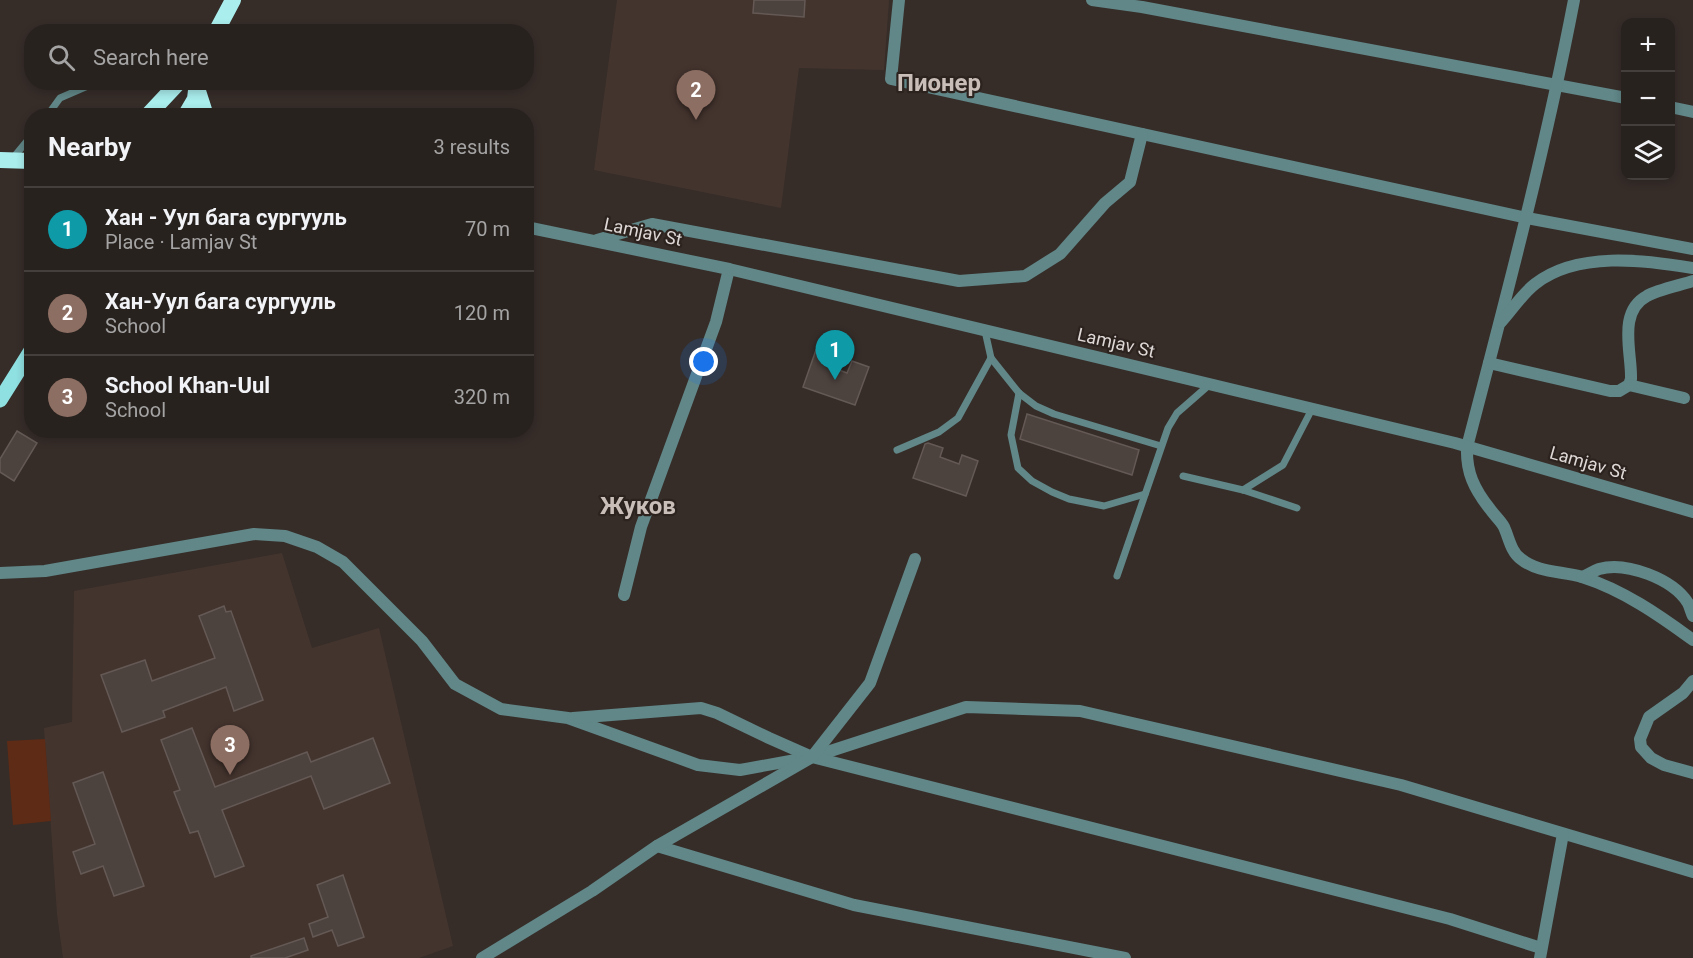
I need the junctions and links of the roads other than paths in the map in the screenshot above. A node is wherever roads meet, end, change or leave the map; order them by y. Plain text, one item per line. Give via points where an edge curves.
1 (233, 0) edge
2 (899, 0) edge
3 (1092, 0) edge
4 (1574, 0) edge
5 (220, 24) edge
6 (1558, 84) junction
7 (78, 90) edge
8 (172, 90) edge
9 (196, 90) edge
10 (198, 90) edge
11 (1621, 97) edge
12 (53, 108) edge
13 (155, 108) edge
14 (190, 108) edge
15 (204, 108) edge
16 (1675, 108) edge
17 (1693, 112) edge
18 (1142, 134) junction
19 (24, 143) edge
20 (6, 160) edge
21 (24, 161) edge
22 (1527, 218) junction
23 (534, 228) edge
24 (597, 240) junction
25 (1693, 249) edge
26 (1693, 268) edge
27 (729, 269) junction
28 (1693, 281) edge
29 (1498, 325) junction
30 (985, 331) junction
31 (991, 358) junction
32 (24, 362) edge
33 (1489, 363) junction
34 (1210, 384) junction
35 (1629, 386) junction
36 (1019, 393) junction
37 (1684, 398) dead end
38 (0, 400) edge
39 (1312, 409) junction
40 (1161, 446) junction
41 (1467, 447) junction
42 (897, 450) dead end
43 (1184, 476) dead end
44 (1243, 490) junction
45 (1145, 494) junction
46 (1297, 508) dead end
47 (1693, 512) edge
48 (915, 559) dead end
49 (0, 573) edge
50 (1118, 576) dead end
51 (1582, 577) junction
52 (624, 595) dead end
53 (1693, 616) edge
54 (1693, 640) edge
55 (1693, 681) edge
56 (568, 718) junction
57 (812, 756) junction
58 (1693, 773) edge
59 (1563, 834) junction
60 (657, 846) junction
61 (1693, 872) edge
62 (1541, 953) edge
63 (482, 958) edge
64 (1125, 958) edge

1 - 5 highway
2 - 18 street via 891,79
3 - 6 street
4 - 6 street
6 - 11 street
6 - 22 street
7 - 12 lane via 60,98
8 - 13 highway
9 - 14 highway
10 - 15 highway
16 - 17 street
18 - 22 street
18 - 24 street via 1130,182 1105,203 1060,254 1025,276 959,281 652,224
19 - 20 lane
20 - 21 highway
22 - 25 street
22 - 29 street
23 - 24 street, Lamjav St
24 - 27 street, Lamjav St
26 - 29 street via 1652,261 1619,261 1593,262 1556,271 1533,285
27 - 30 street, Lamjav St
27 - 52 street via 716,322 641,527
28 - 35 street via 1648,295 1634,311 1628,326
29 - 33 street
30 - 31 lane
30 - 34 street, Lamjav St
31 - 36 lane
31 - 42 lane via 958,418 939,432
32 - 38 main road
33 - 35 street via 1610,391
33 - 41 street
34 - 39 street, Lamjav St
34 - 40 lane via 1177,413
35 - 37 street
36 - 40 lane via 1054,414
36 - 45 lane via 1011,435 1018,468 1032,482 1070,499 1104,506
39 - 41 street, Lamjav St
39 - 44 lane via 1283,465
40 - 45 lane
41 - 47 street, Lamjav St
41 - 51 street via 1467,463 1476,490 1503,525 1520,559 1550,572
43 - 44 lane
44 - 46 lane
45 - 50 lane
48 - 57 street via 870,683
49 - 56 street via 45,571 254,534 285,536 317,547 343,562 422,641 454,684 501,709
51 - 53 street via 1599,569 1633,568 1675,591 1687,602
51 - 54 street via 1634,601
55 - 58 street via 1649,717 1640,739 1641,747 1651,758
56 - 57 street via 698,765 740,770
56 - 57 street via 701,708
57 - 59 street via 966,707 1080,711 1401,786
57 - 60 street
57 - 62 street via 1450,919
59 - 61 street
59 - 62 street
60 - 63 street
60 - 64 street via 854,905

